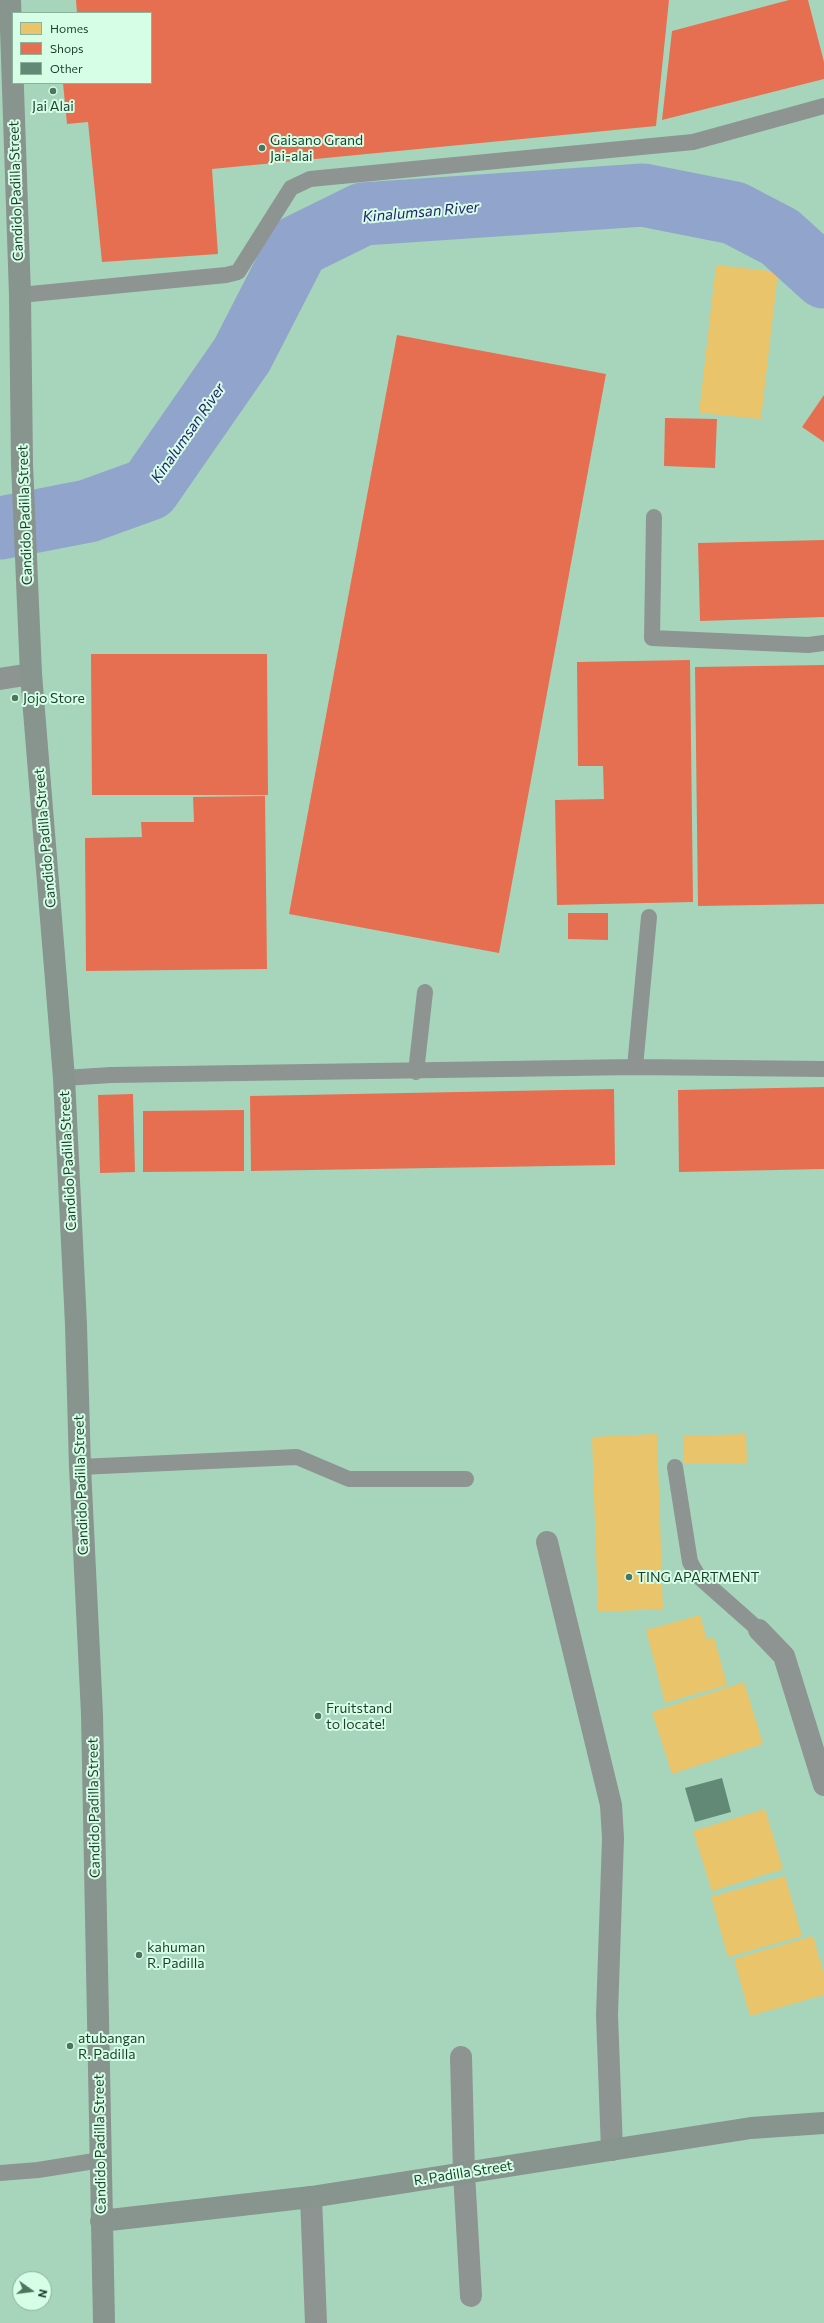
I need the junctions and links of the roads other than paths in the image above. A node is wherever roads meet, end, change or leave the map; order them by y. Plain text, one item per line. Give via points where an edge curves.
1 (10, 0) edge
2 (12, 59) edge
3 (13, 84) edge
4 (824, 106) edge
5 (20, 295) junction
6 (654, 517) dead end
7 (824, 643) edge
8 (31, 674) junction
9 (0, 679) edge
10 (649, 917) dead end
11 (425, 992) dead end
12 (635, 1067) junction
13 (824, 1068) edge
14 (416, 1072) junction
15 (64, 1078) junction
16 (80, 1467) junction
17 (675, 1467) dead end
18 (466, 1479) dead end
19 (546, 1542) dead end
20 (759, 1630) joint
21 (824, 1785) edge
22 (461, 2057) dead end
23 (824, 2123) edge
24 (612, 2150) junction
25 (101, 2160) junction
26 (0, 2173) edge
27 (464, 2173) junction
28 (311, 2197) junction
29 (101, 2221) junction
30 (471, 2296) dead end
31 (104, 2323) edge
32 (316, 2323) edge

1 - 2 main road, Candido Padilla Street
3 - 5 main road, Candido Padilla Street
4 - 5 lane via 693,142 310,179 291,188 238,272
5 - 8 main road, Candido Padilla Street via 22,464
6 - 7 lane via 652,638 808,645
8 - 9 street
8 - 15 main road, Candido Padilla Street
10 - 12 lane
11 - 14 lane
12 - 13 lane
12 - 14 lane
14 - 15 lane via 111,1075
15 - 16 main road, Candido Padilla Street via 76,1317
16 - 18 lane via 297,1457 349,1479
16 - 25 main road, Candido Padilla Street via 92,1714
17 - 20 lane via 690,1562 698,1576
19 - 24 street via 610,1805 613,1838 607,2016
20 - 21 street via 784,1656
22 - 27 street
23 - 24 main road, R. Padilla Street via 751,2128
24 - 27 main road, R. Padilla Street
25 - 26 lane
25 - 29 main road, Candido Padilla Street
27 - 28 main road, R. Padilla Street
27 - 30 street
28 - 29 main road, R. Padilla Street
28 - 32 street
29 - 31 main road, Candido Padilla Street

